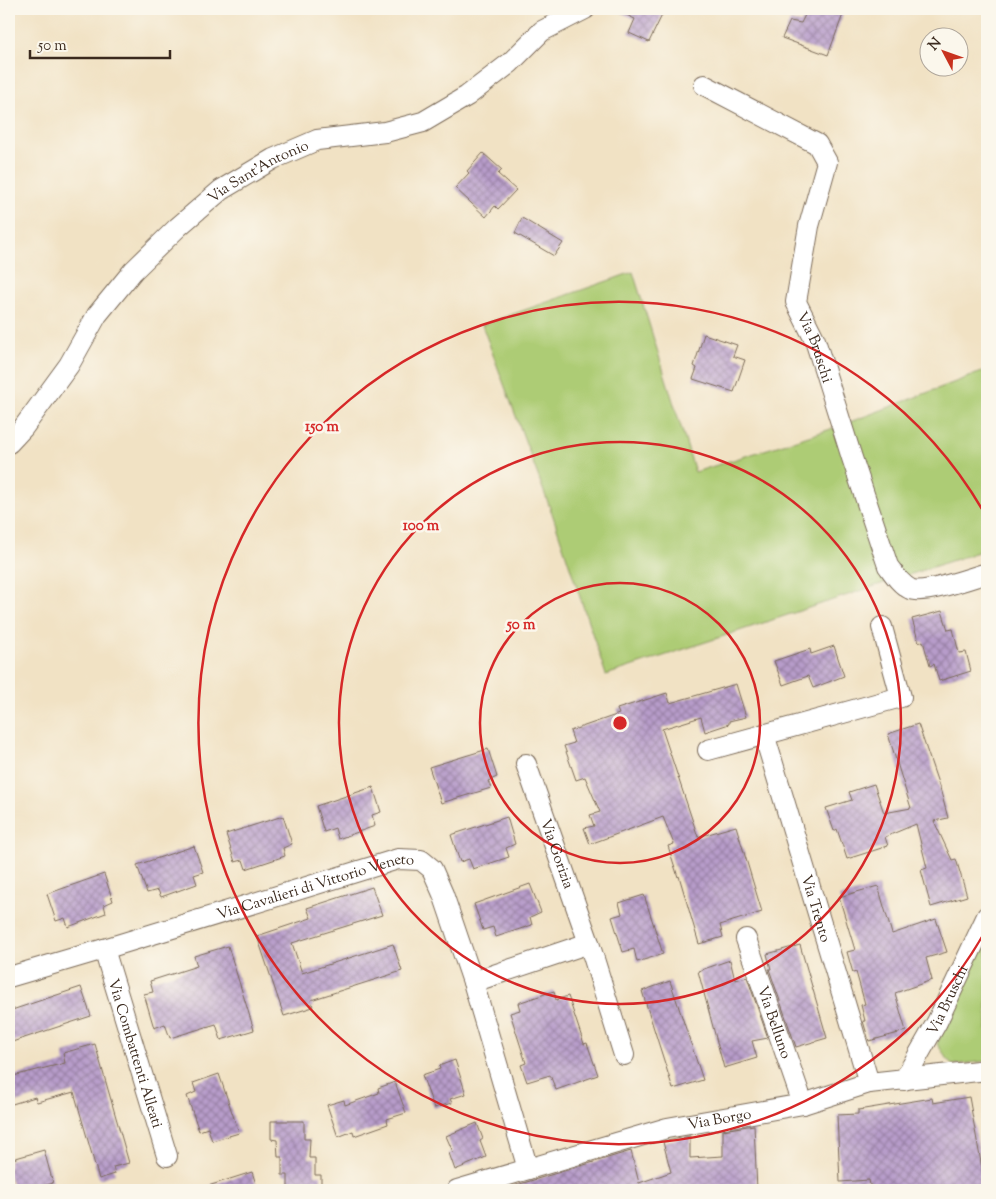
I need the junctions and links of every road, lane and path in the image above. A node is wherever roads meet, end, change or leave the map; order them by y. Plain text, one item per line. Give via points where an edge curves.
1 (585, 9) edge
2 (704, 85) dead end
3 (9, 443) edge
4 (987, 573) edge
5 (882, 627) dead end
6 (764, 734) junction
7 (708, 750) dead end
8 (526, 764) dead end
9 (987, 916) edge
10 (746, 939) dead end
11 (588, 943) junction
12 (104, 949) junction
13 (9, 977) edge
14 (473, 982) junction
15 (624, 1055) dead end
16 (987, 1070) edge
17 (904, 1080) junction
18 (869, 1083) junction
19 (802, 1104) junction
20 (167, 1156) dead end
21 (528, 1169) junction
22 (457, 1190) edge

1 - 3 street, Via Sant'Antonio via 542,31 510,63 467,96 423,122 385,132 317,140 221,190 132,271 97,315 69,365
2 - 4 street, Via Bruschi via 817,144 827,162 809,226 796,302 815,340 888,566 898,581 911,590 932,589
5 - 6 street via 901,697
6 - 7 street
6 - 18 street, Via Trento
8 - 11 street, Via Gorizia
9 - 17 street, Via Bruschi via 937,1022
10 - 19 street, Via Belluno
11 - 14 street
11 - 15 street, Via Gorizia
12 - 13 street, Via Cavalieri di Vittorio Veneto
12 - 14 street, Via Cavalieri di Vittorio Veneto via 398,859 421,860 432,869 443,894
12 - 20 street, Via Combattenti Alleati
14 - 21 street, Via Cavalieri di Vittorio Veneto
16 - 17 street, Via Borgo
17 - 18 street, Via Borgo
18 - 19 street, Via Borgo
19 - 21 street, Via Borgo via 667,1128
21 - 22 street, Via Borgo

